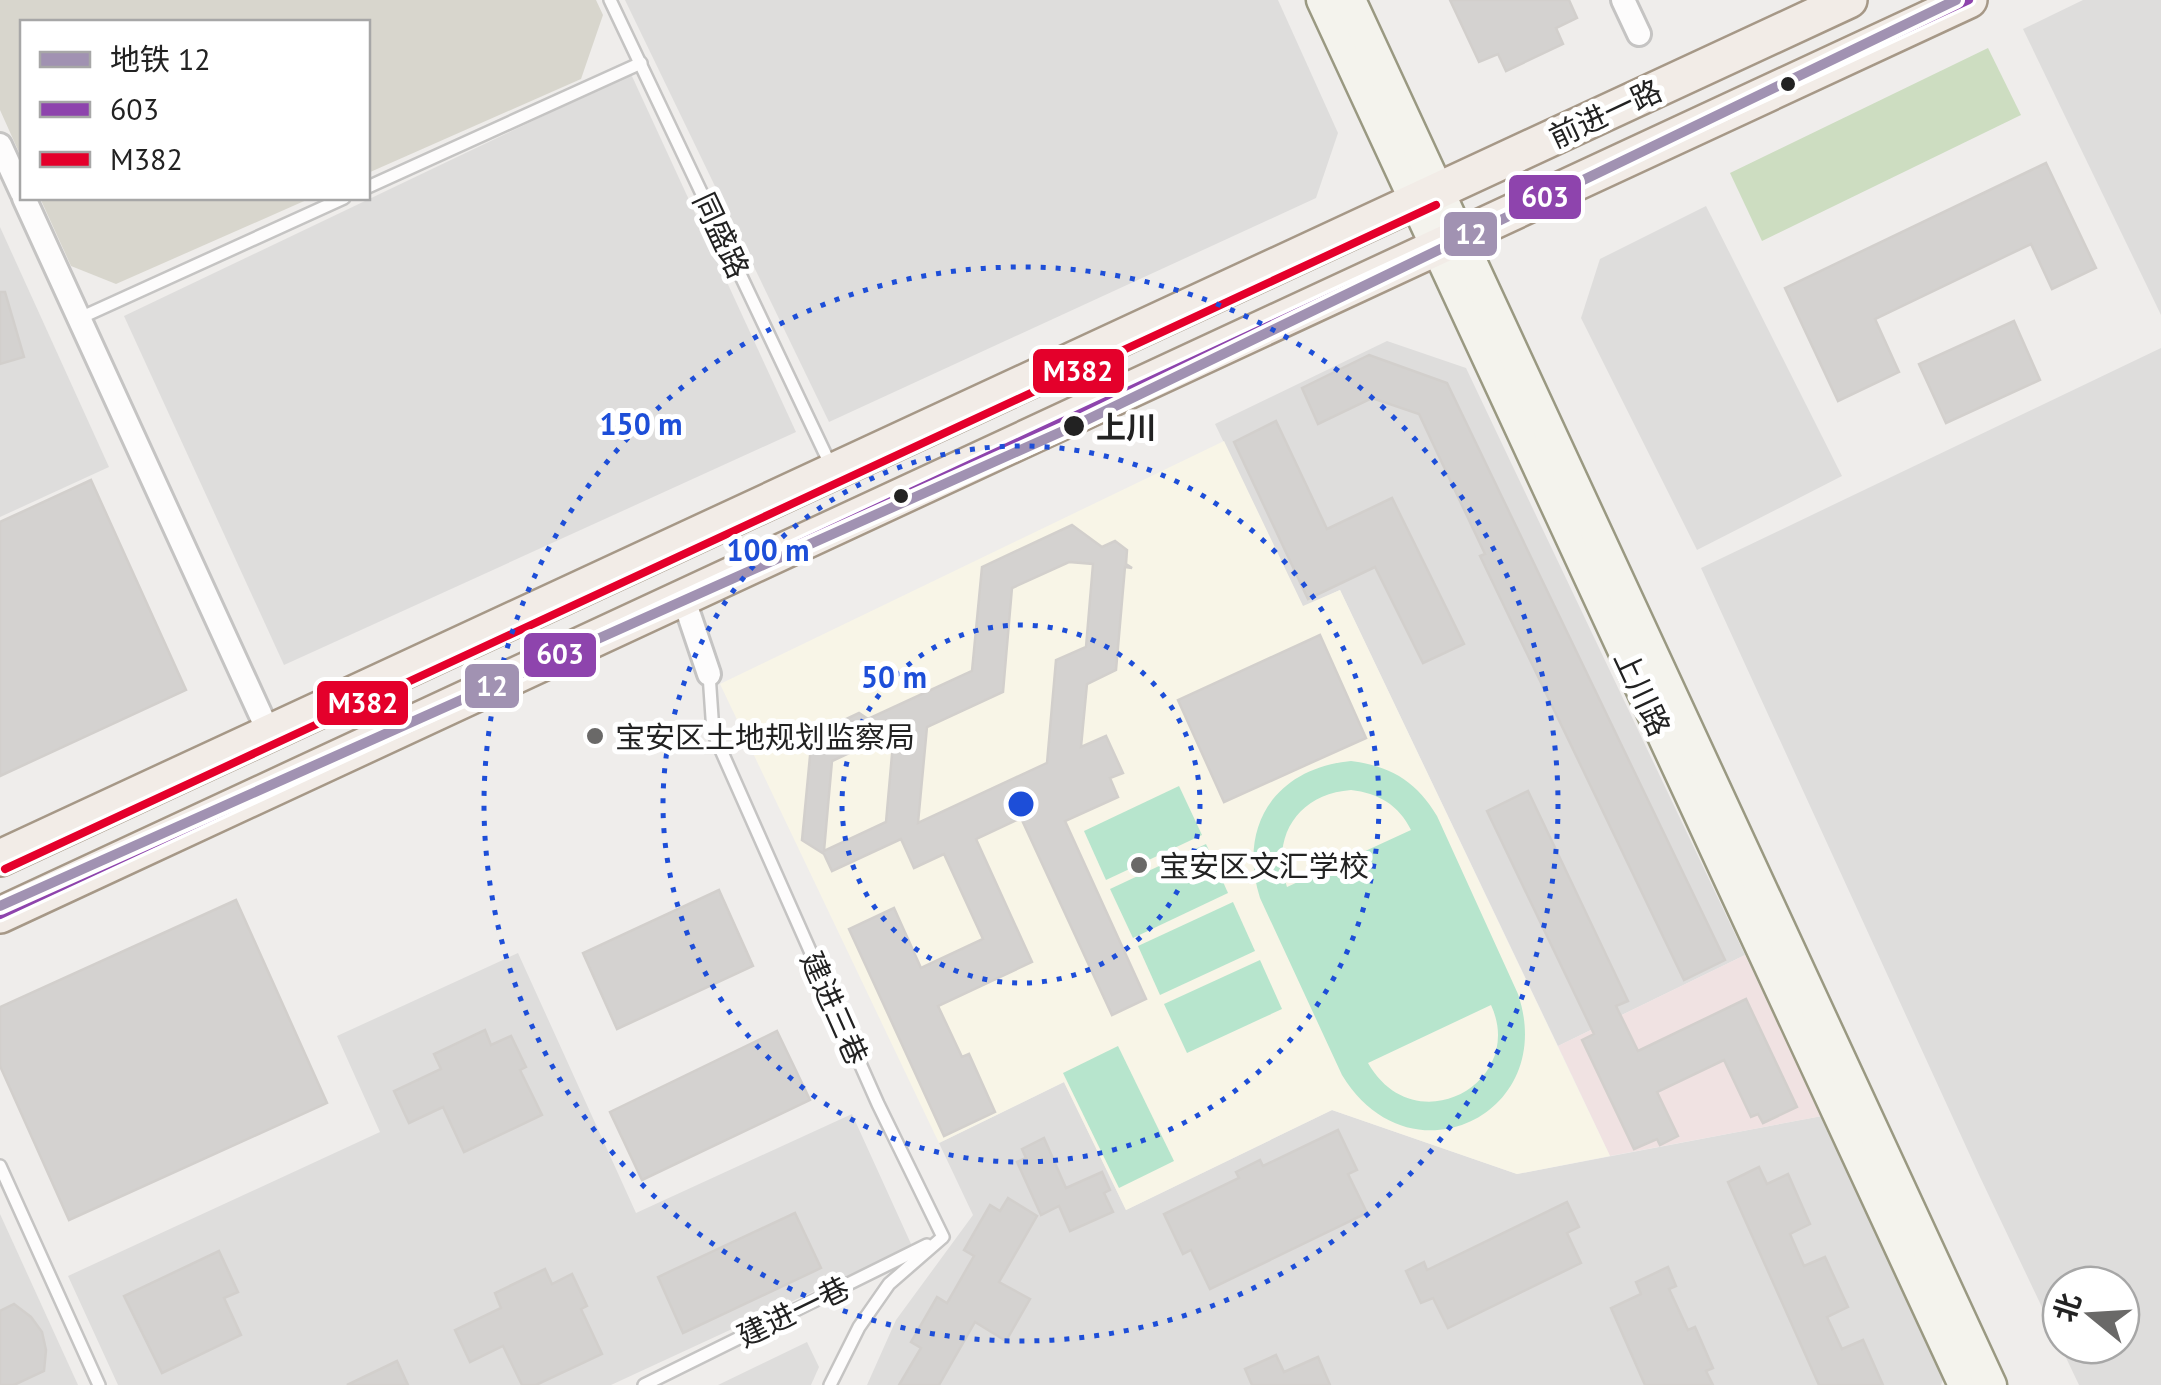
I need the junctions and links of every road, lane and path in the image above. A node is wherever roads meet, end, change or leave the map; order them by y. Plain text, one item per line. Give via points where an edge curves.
1 (610, 0) edge
2 (1322, 0) edge
3 (1350, 0) edge
4 (1623, 0) edge
5 (1849, 0) edge
6 (1969, 0) edge
7 (1639, 34) dead end
8 (641, 62) junction
9 (0, 144) edge
10 (370, 186) edge
11 (20, 187) edge
12 (1426, 196) junction
13 (26, 200) edge
14 (340, 200) edge
15 (1448, 242) junction
16 (80, 318) junction
17 (833, 471) junction
18 (683, 597) junction
19 (708, 674) joint
20 (270, 732) junction
21 (0, 858) edge
22 (0, 914) edge
23 (0, 1166) edge
24 (943, 1237) junction
25 (99, 1385) edge
26 (644, 1385) edge
27 (830, 1385) edge
28 (1964, 1385) edge
29 (1991, 1385) edge

1 - 8 lane, 同盛路
2 - 12 main road, 上川路
3 - 12 main road, 上川路
4 - 7 street
5 - 12 main road, 前进一路
6 - 15 main road, 前进一路
8 - 10 lane
8 - 17 lane, 同盛路
9 - 11 street
12 - 15 main road, 上川路
12 - 17 main road, 前进一路
13 - 16 street
14 - 16 lane
15 - 18 main road, 前进一路
15 - 28 main road, 上川路
15 - 29 main road, 上川路
16 - 20 street
17 - 20 main road, 前进一路
18 - 19 street, 建进三巷
18 - 22 main road, 前进一路
19 - 24 lane, 建进三巷 via 713,732
20 - 21 main road, 前进一路
23 - 25 lane
24 - 26 lane, 建进一巷
24 - 27 lane via 889,1284

